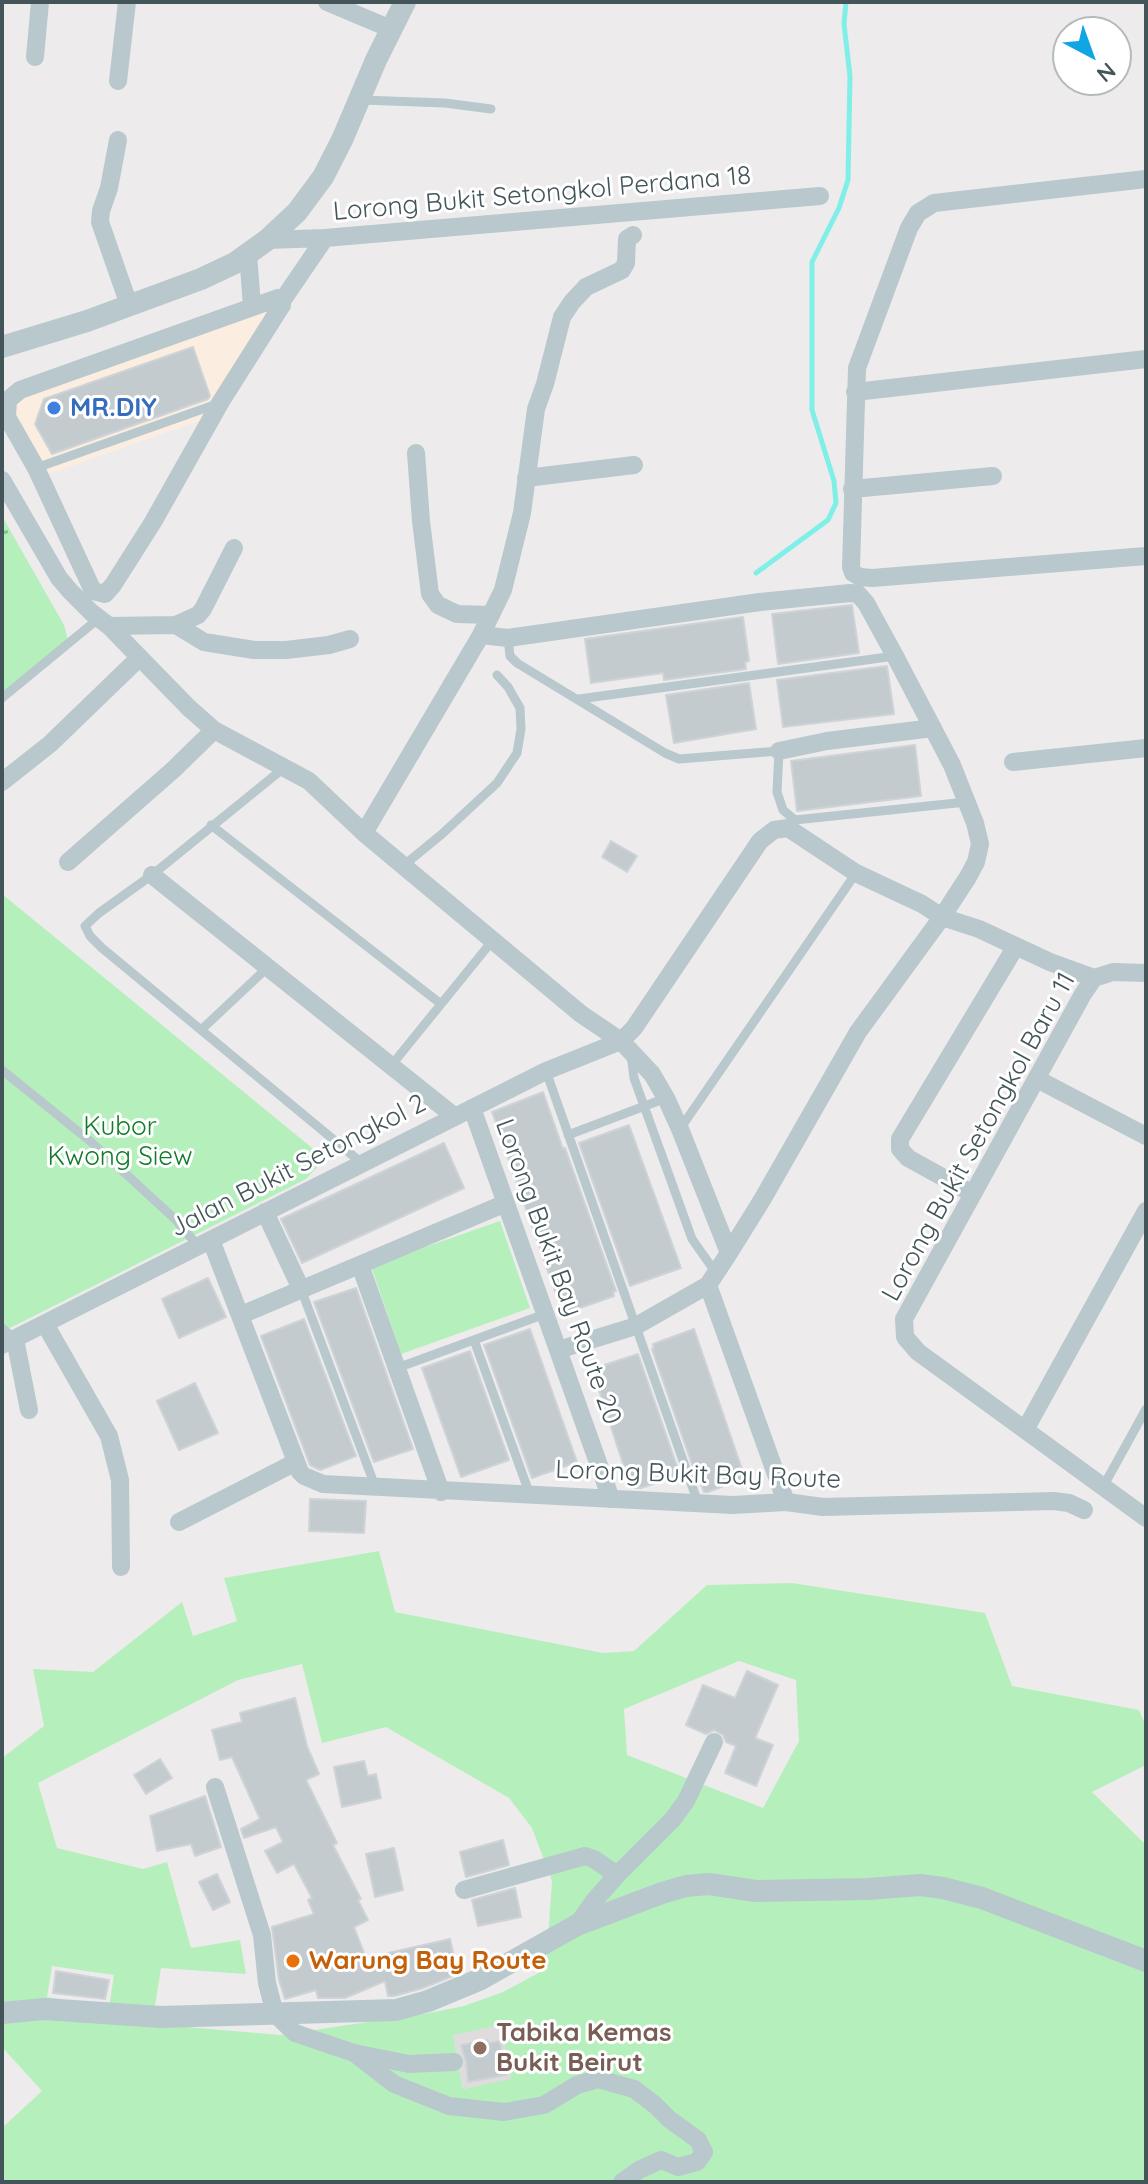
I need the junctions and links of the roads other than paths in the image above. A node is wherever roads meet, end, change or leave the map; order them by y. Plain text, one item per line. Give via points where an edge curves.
1 (40, 2) edge
2 (127, 2) edge
3 (327, 2) edge
4 (405, 2) edge
5 (391, 29) junction
6 (35, 57) dead end
7 (118, 81) dead end
8 (358, 100) junction
9 (491, 109) dead end
10 (118, 140) dead end
11 (1146, 179) edge
12 (820, 196) dead end
13 (633, 235) dead end
14 (325, 238) junction
15 (267, 240) junction
16 (248, 254) junction
17 (282, 301) junction
18 (129, 305) junction
19 (252, 306) junction
20 (2, 347) edge
21 (1146, 359) edge
22 (855, 392) junction
23 (220, 403) junction
24 (416, 453) dead end
25 (634, 465) dead end
26 (36, 468) junction
27 (993, 476) dead end
28 (526, 478) junction
29 (3, 483) edge
30 (852, 489) junction
31 (234, 548) dead end
32 (1146, 556) edge
33 (491, 615) junction
34 (103, 622) junction
35 (176, 625) junction
36 (481, 635) junction
37 (508, 638) junction
38 (350, 639) dead end
39 (895, 656) junction
40 (139, 658) junction
41 (497, 675) dead end
42 (2, 698) edge
43 (579, 699) junction
44 (933, 728) junction
45 (214, 730) junction
46 (1146, 748) edge
47 (779, 751) junction
48 (1013, 762) dead end
49 (285, 767) junction
50 (2, 782) edge
51 (966, 802) junction
52 (211, 825) junction
53 (364, 833) junction
54 (68, 862) dead end
55 (403, 866) junction
56 (856, 873) junction
57 (152, 875) junction
58 (942, 917) junction
59 (493, 940) junction
60 (1016, 946) junction
61 (267, 968) junction
62 (1146, 973) edge
63 (1094, 978) junction
64 (441, 1004) junction
65 (201, 1030) junction
66 (625, 1046) junction
67 (390, 1067) junction
68 (2, 1070) edge
69 (546, 1071) junction
70 (1037, 1079) junction
71 (666, 1098) junction
72 (644, 1106) junction
73 (472, 1108) junction
74 (454, 1116) junction
75 (680, 1129) junction
76 (568, 1135) junction
77 (1146, 1136) edge
78 (363, 1164) junction
79 (973, 1194) junction
80 (506, 1203) junction
81 (1146, 1211) edge
82 (265, 1212) junction
83 (204, 1243) junction
84 (729, 1253) junction
85 (360, 1265) junction
86 (712, 1279) junction
87 (301, 1289) junction
88 (545, 1314) junction
89 (241, 1315) junction
90 (45, 1324) junction
91 (636, 1326) junction
92 (6, 1337) edge
93 (474, 1340) junction
94 (558, 1350) junction
95 (397, 1368) junction
96 (1146, 1409) edge
97 (29, 1410) dead end
98 (1025, 1430) junction
99 (296, 1462) junction
100 (375, 1486) junction
101 (1103, 1487) junction
102 (441, 1492) junction
103 (530, 1495) junction
104 (611, 1499) junction
105 (786, 1502) junction
106 (698, 1503) junction
107 (1084, 1510) dead end
108 (1146, 1518) edge
109 (179, 1522) dead end
110 (121, 1567) dead end
111 (714, 1742) dead end
112 (215, 1787) dead end
113 (617, 1875) junction
114 (464, 1890) dead end
115 (577, 1925) junction
116 (1146, 1961) edge
117 (2, 2013) edge
118 (275, 2014) junction
119 (354, 2053) junction
120 (454, 2062) dead end
121 (622, 2182) edge

1 - 6 street
2 - 7 street
3 - 5 street
4 - 5 street
5 - 8 street
8 - 9 lane
8 - 15 street via 323,177
10 - 18 street via 100,222
11 - 22 street via 934,203 918,213 857,368
12 - 14 street, Lorong Bukit Setongkol Perdana 18
13 - 28 street via 627,239 622,270 586,287 562,317 536,409
14 - 15 street, Lorong Bukit Setongkol Perdana 18
14 - 17 street
15 - 16 street
16 - 18 street via 201,279
16 - 19 street
17 - 19 street
17 - 23 street
18 - 20 street
19 - 26 street via 20,390 8,400 7,417
21 - 22 street
22 - 30 street
23 - 26 lane
23 - 26 street via 105,594 93,591
24 - 33 street via 430,594 438,605 457,614
25 - 28 street
26 - 29 street
27 - 30 street
28 - 33 street via 507,577
29 - 34 street via 59,578
30 - 32 street via 851,567 860,577
31 - 35 street via 203,609
33 - 36 street
34 - 35 street
34 - 40 street
34 - 42 lane
35 - 38 street via 204,642 254,650
36 - 37 street
36 - 53 street
37 - 39 street via 850,593 866,603
37 - 43 lane via 510,656 517,663
39 - 43 lane
39 - 44 street
40 - 45 street
40 - 50 street via 50,744
41 - 55 lane via 520,708 517,753 497,783
43 - 47 lane via 679,759
44 - 47 street
44 - 51 street
45 - 49 street
45 - 54 street
46 - 48 street
47 - 51 lane via 777,792 783,810 795,820
49 - 52 lane
49 - 53 street via 309,781
51 - 58 street via 980,844 976,862
52 - 57 lane
52 - 64 lane
53 - 55 street
55 - 59 street
56 - 58 street
56 - 66 street via 788,828 774,830 760,841
56 - 75 lane
57 - 61 street
57 - 65 lane via 85,926 102,948
58 - 60 street
58 - 84 street via 858,1032
59 - 64 lane
59 - 66 street
60 - 63 street
60 - 79 street via 900,1139 908,1158
61 - 65 lane
61 - 67 street
62 - 63 street, Lorong Bukit Setongkol Baru 11 via 1113,972
63 - 70 street, Lorong Bukit Setongkol Baru 11
64 - 67 lane
65 - 78 lane
66 - 69 street, Jalan Bukit Setongkol 2
66 - 71 street
66 - 72 lane
67 - 74 street
68 - 83 lane
69 - 73 street, Jalan Bukit Setongkol 2
69 - 76 lane
70 - 77 street
70 - 79 street, Lorong Bukit Setongkol Baru 11
71 - 72 lane
71 - 75 street
72 - 76 lane
72 - 86 lane
73 - 74 street, Jalan Bukit Setongkol 2
73 - 80 street, Lorong Bukit Bay Route 20
74 - 78 street, Jalan Bukit Setongkol 2
75 - 84 street
76 - 91 lane
78 - 82 street, Jalan Bukit Setongkol 2
79 - 98 street, Lorong Bukit Setongkol Baru 11 via 904,1319 905,1337
80 - 85 street
80 - 88 street, Lorong Bukit Bay Route 20
81 - 98 street
82 - 83 street, Jalan Bukit Setongkol 2
82 - 87 street
83 - 89 street
83 - 90 street, Jalan Bukit Setongkol 2
84 - 86 street
85 - 87 street
85 - 95 street
86 - 91 street
86 - 105 street
87 - 89 street
87 - 100 lane
88 - 93 lane
88 - 94 street, Lorong Bukit Bay Route 20
89 - 99 street
90 - 92 street, Jalan Bukit Setongkol 2
90 - 110 street via 109,1436 120,1480
91 - 94 street
91 - 106 lane
92 - 97 street
93 - 95 lane
93 - 103 lane
94 - 104 street, Lorong Bukit Bay Route 20
95 - 102 street
96 - 101 lane
98 - 101 street
99 - 100 street, Lorong Bukit Bay Route via 300,1472 323,1484
99 - 109 street
100 - 102 street, Lorong Bukit Bay Route
101 - 108 street
102 - 103 street, Lorong Bukit Bay Route
103 - 104 street, Lorong Bukit Bay Route
104 - 106 street, Lorong Bukit Bay Route
105 - 106 street, Lorong Bukit Bay Route
105 - 107 street, Lorong Bukit Bay Route via 823,1507 1054,1501
111 - 113 street via 673,1819
112 - 118 street via 262,1935
113 - 114 street via 585,1856
113 - 115 street
115 - 116 street via 686,1886 756,1891 920,1885 982,1898
115 - 118 street via 481,1979 428,2001 396,2010
117 - 118 street via 44,2009 161,2017
118 - 119 street via 295,2033
119 - 120 street via 409,2064
119 - 121 street via 394,2084 449,2106 517,2110 544,2105 598,2079 634,2089 698,2140 704,2152 697,2162 678,2167 661,2160

